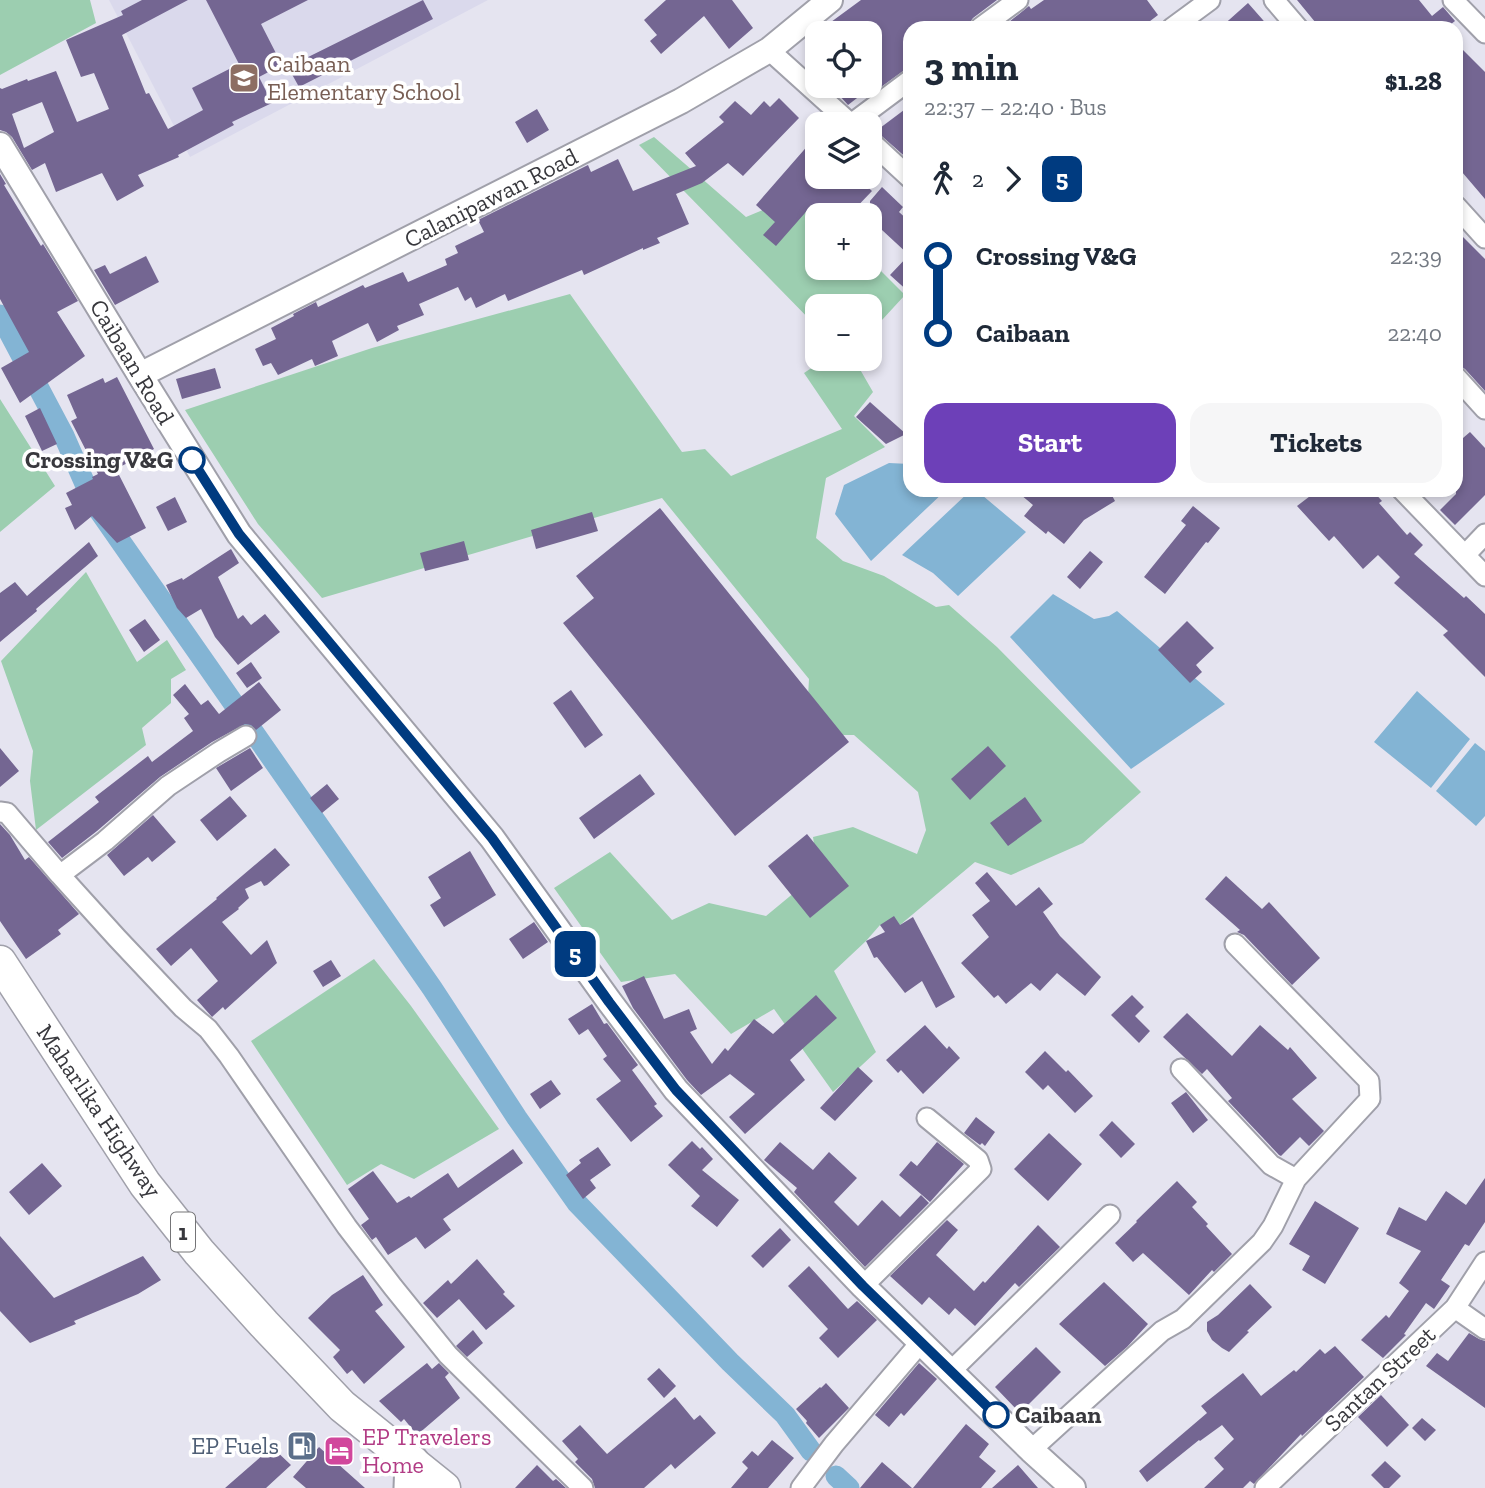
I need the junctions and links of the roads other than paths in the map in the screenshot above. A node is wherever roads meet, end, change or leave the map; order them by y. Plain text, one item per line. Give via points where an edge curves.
1 (1018, 0) edge
2 (1210, 0) edge
3 (1273, 0) edge
4 (1453, 0) edge
5 (816, 4) edge
6 (990, 21) edge
7 (1182, 21) edge
8 (1292, 21) edge
9 (1485, 33) edge
10 (769, 50) junction
11 (903, 85) edge
12 (838, 112) edge
13 (867, 112) edge
14 (0, 145) edge
15 (882, 152) edge
16 (903, 172) edge
17 (1463, 214) edge
18 (1485, 238) edge
19 (139, 375) junction
20 (1463, 384) edge
21 (1485, 408) edge
22 (1409, 497) edge
23 (1485, 534) edge
24 (1465, 555) junction
25 (1485, 576) edge
26 (246, 736) dead end
27 (0, 812) edge
28 (60, 875) junction
29 (1235, 944) dead end
30 (0, 962) edge
31 (1181, 1069) dead end
32 (927, 1118) dead end
33 (1296, 1179) junction
34 (1110, 1215) dead end
35 (1485, 1262) edge
36 (863, 1286) junction
37 (1455, 1308) junction
38 (1485, 1329) edge
39 (921, 1342) junction
40 (951, 1371) junction
41 (1031, 1450) junction
42 (412, 1475) edge
43 (444, 1488) edge
44 (583, 1488) edge
45 (801, 1488) edge
46 (1073, 1488) edge
47 (1265, 1488) edge

1 - 6 street
2 - 7 street
3 - 8 street
4 - 9 street
5 - 10 street, Calanipawan Road
10 - 12 street
10 - 19 street, Calanipawan Road via 681,101
11 - 13 street
14 - 19 street, Caibaan Road
15 - 16 street
17 - 18 street
19 - 36 street, Caibaan Road via 239,534 492,838 676,1090
20 - 21 street
22 - 24 street
23 - 24 street
24 - 25 street
26 - 28 street via 169,786
27 - 28 street via 7,813
28 - 44 street via 208,1029 348,1227 448,1355
29 - 33 street via 1369,1081 1370,1099
30 - 42 main road, Maharlika Highway / 1 via 145,1184 199,1252
31 - 33 street via 1271,1165
32 - 36 street via 978,1160 981,1169
33 - 41 street via 1262,1242 1183,1319 1162,1331
34 - 40 street
35 - 37 street, Santan Street
36 - 39 street, Caibaan Road
37 - 38 street
37 - 47 street, Santan Street
39 - 40 street, Caibaan Road
39 - 45 street
40 - 41 street, Caibaan Road
41 - 46 street, Caibaan Road
42 - 43 main road, Maharlika Highway / 1

